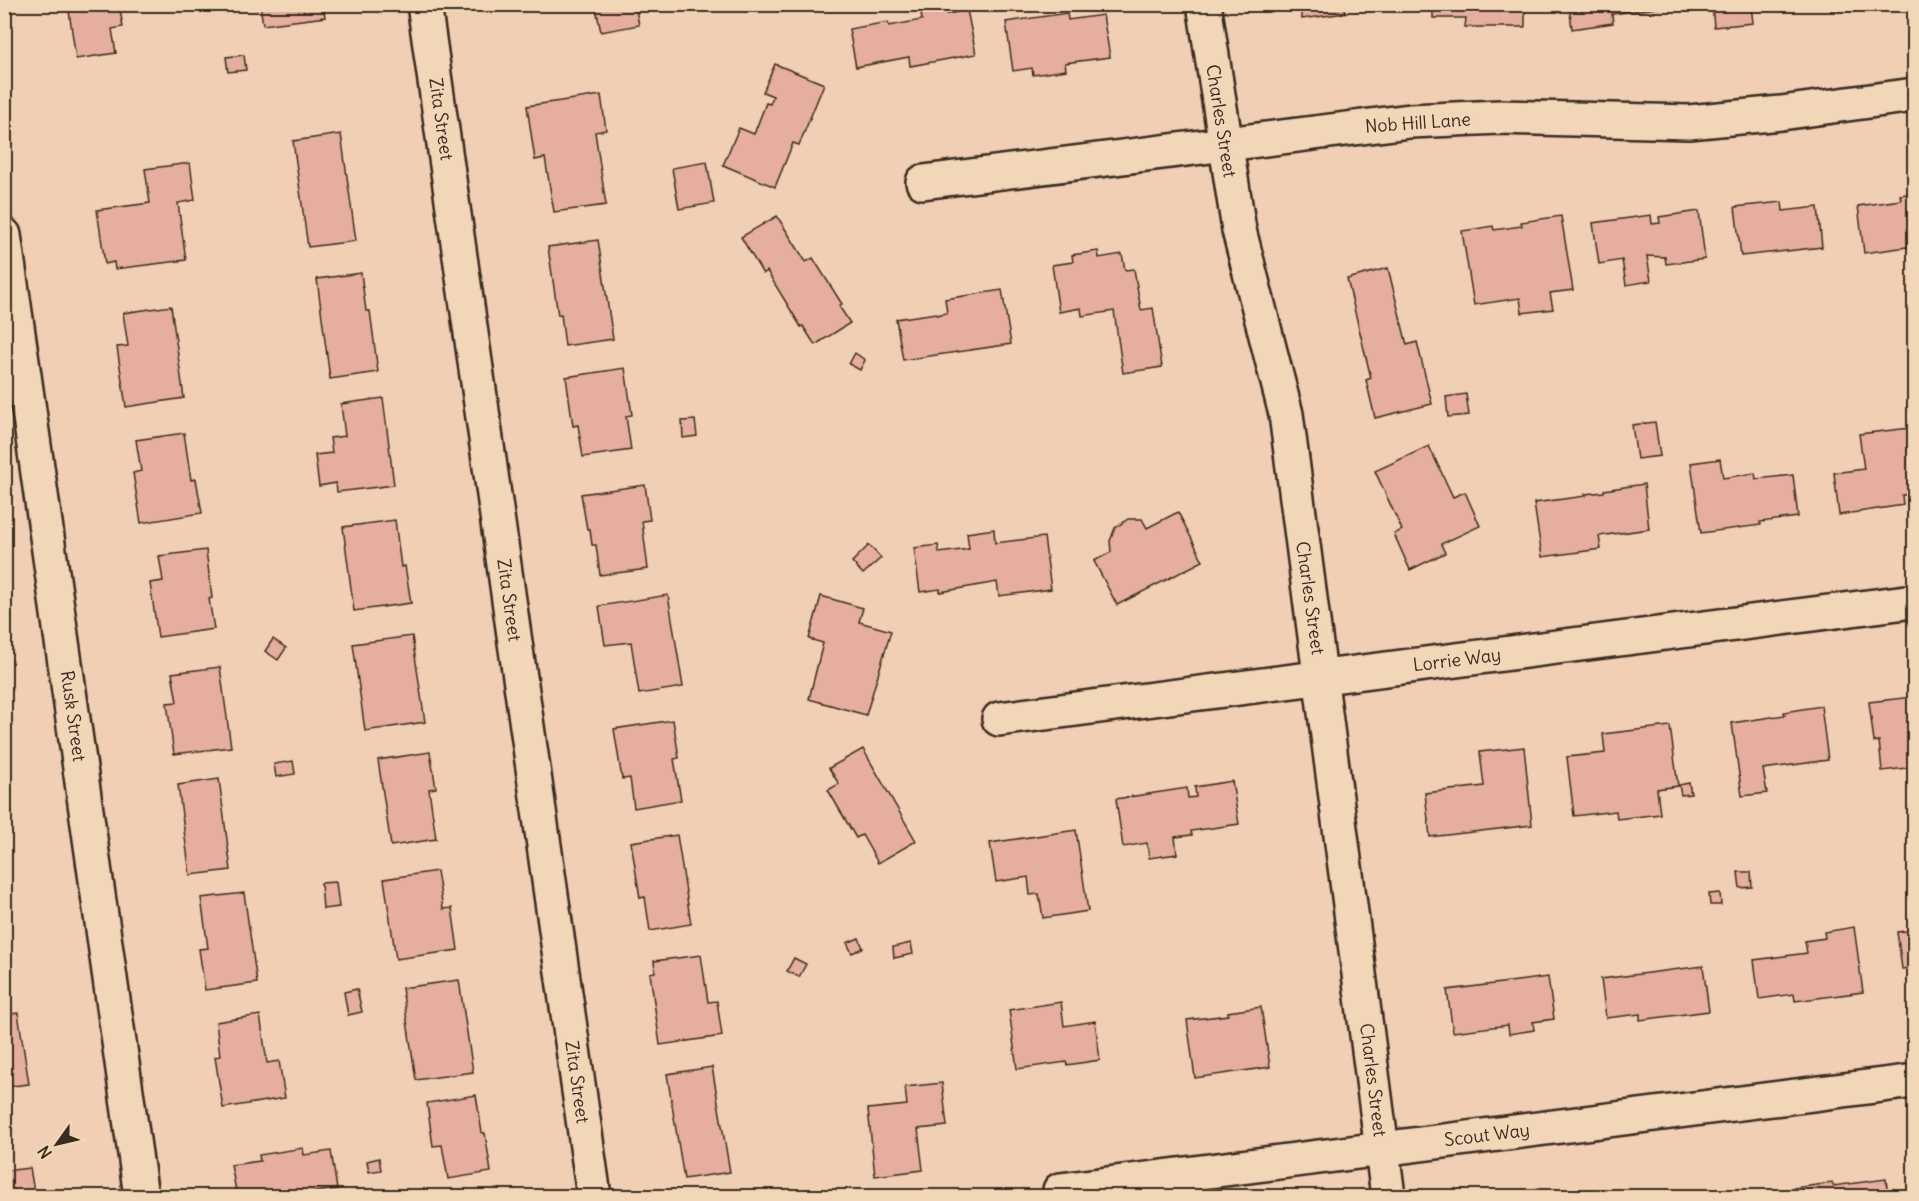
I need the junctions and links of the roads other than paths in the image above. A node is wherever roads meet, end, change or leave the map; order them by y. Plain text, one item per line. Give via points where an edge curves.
1 (424, 4) edge
2 (1204, 4) edge
3 (1914, 95) edge
4 (1224, 144) junction
5 (923, 182) dead end
6 (4, 235) edge
7 (1914, 601) edge
8 (1320, 678) junction
9 (999, 718) dead end
10 (1914, 1081) edge
11 (1382, 1149) junction
12 (1060, 1190) dead end
13 (141, 1197) edge
14 (594, 1197) edge
15 (1388, 1197) edge

1 - 14 street, Zita Street
2 - 4 street, Charles Street
3 - 4 street, Nob Hill Lane via 1689,122 1500,117 1410,121
4 - 5 street, Nob Hill Lane
4 - 8 street, Charles Street via 1239,230 1286,414
6 - 13 street, Rusk Street
7 - 8 street, Lorrie Way
8 - 9 street, Lorrie Way
8 - 11 street, Charles Street
10 - 11 street, Scout Way
11 - 12 street, Scout Way
11 - 15 street, Charles Street

